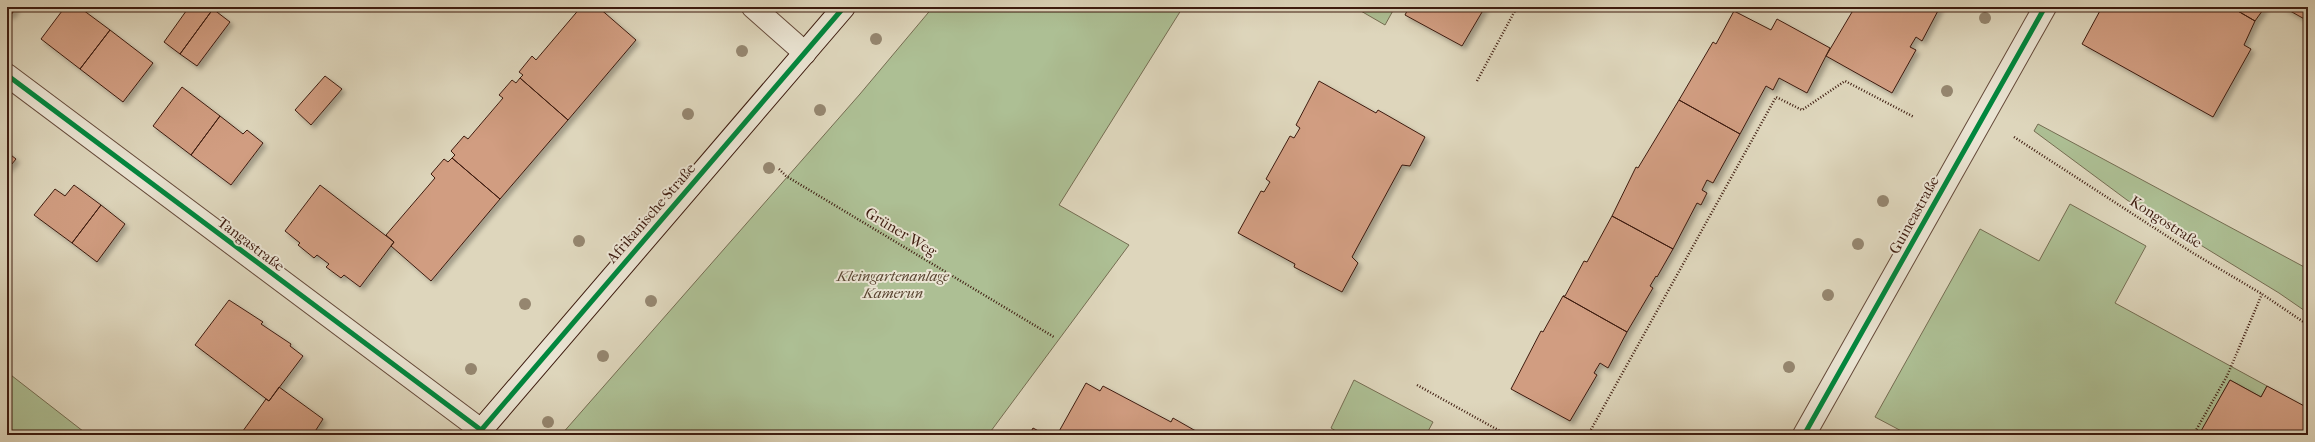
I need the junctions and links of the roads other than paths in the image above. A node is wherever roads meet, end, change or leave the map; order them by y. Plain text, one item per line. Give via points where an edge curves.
1 (753, 7) edge
2 (844, 7) edge
3 (2044, 7) edge
4 (805, 53) junction
5 (7, 75) edge
6 (479, 433) edge
7 (1804, 435) edge

1 - 4 street
2 - 4 street, Afrikanische Straße
3 - 7 street, Guineastraße
4 - 6 street, Afrikanische Straße
5 - 6 street, Tangastraße

